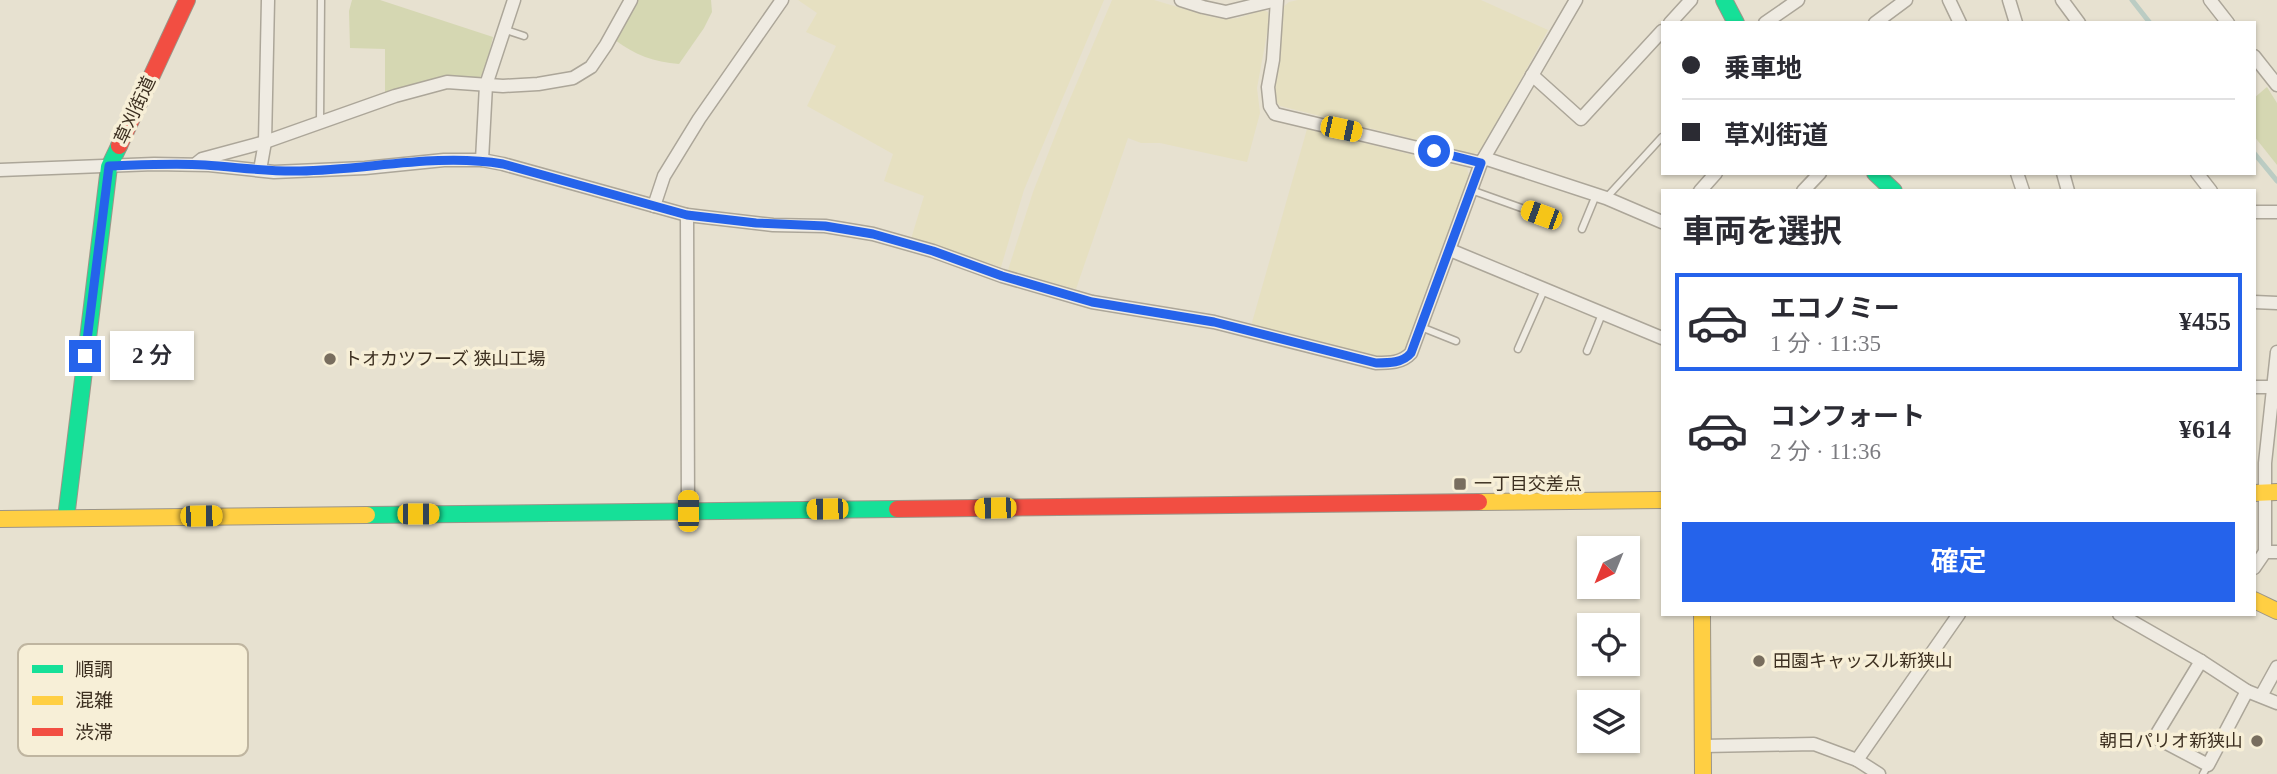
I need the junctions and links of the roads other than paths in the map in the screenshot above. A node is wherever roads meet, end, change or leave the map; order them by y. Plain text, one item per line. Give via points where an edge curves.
1 (187, 0) edge
2 (268, 0) edge
3 (321, 0) edge
4 (514, 0) edge
5 (631, 0) edge
6 (782, 0) edge
7 (1181, 0) edge
8 (1277, 0) edge
9 (1576, 0) edge
10 (1691, 0) edge
11 (1724, 0) edge
12 (1798, 0) edge
13 (1906, 0) edge
14 (1949, 0) edge
15 (2009, 0) edge
16 (2062, 0) edge
17 (2210, 0) edge
18 (1672, 21) edge
19 (1735, 21) edge
20 (1768, 21) edge
21 (1878, 21) edge
22 (1959, 21) edge
23 (2015, 21) edge
24 (2078, 21) edge
25 (2226, 21) edge
26 (503, 29) junction
27 (1661, 32) edge
28 (524, 36) dead end
29 (2256, 59) edge
30 (1532, 75) junction
31 (486, 85) junction
32 (2277, 85) edge
33 (320, 124) junction
34 (1661, 138) edge
35 (265, 142) junction
36 (482, 160) junction
37 (1482, 160) junction
38 (196, 164) junction
39 (109, 166) junction
40 (0, 170) edge
41 (260, 170) junction
42 (1714, 175) edge
43 (1818, 175) edge
44 (1877, 175) edge
45 (2199, 175) edge
46 (1700, 189) edge
47 (1805, 189) edge
48 (1892, 189) edge
49 (2209, 189) edge
50 (1470, 190) junction
51 (1601, 196) junction
52 (654, 206) junction
53 (2256, 212) edge
54 (2277, 212) edge
55 (687, 215) junction
56 (1541, 215) dead end
57 (1661, 221) edge
58 (1582, 229) dead end
59 (1450, 250) junction
60 (1544, 290) junction
61 (2256, 302) edge
62 (2277, 303) edge
63 (1602, 314) junction
64 (1421, 327) junction
65 (1661, 338) edge
66 (1456, 341) dead end
67 (1518, 349) dead end
68 (1587, 351) dead end
69 (2277, 352) edge
70 (2256, 387) edge
71 (2273, 387) junction
72 (2265, 493) edge
73 (1661, 500) edge
74 (688, 511) junction
75 (65, 518) junction
76 (0, 519) edge
77 (2271, 552) edge
78 (2256, 566) edge
79 (2256, 601) edge
80 (2277, 611) edge
81 (1702, 616) edge
82 (1958, 616) edge
83 (2123, 616) edge
84 (2201, 660) junction
85 (2277, 667) edge
86 (2247, 691) junction
87 (2261, 696) junction
88 (2277, 703) edge
89 (1703, 746) junction
90 (1857, 760) junction
91 (2206, 769) edge
92 (1703, 774) edge
93 (1879, 774) edge

1 - 39 street, 草刈街道
2 - 35 street
3 - 33 lane
4 - 26 street
5 - 31 street via 591,67 573,78 538,85
6 - 52 street via 699,119 664,176
7 - 8 street via 1226,12
8 - 37 street via 1268,87 1275,114
9 - 30 street
10 - 18 street
11 - 19 street
12 - 20 street
13 - 21 street
14 - 22 street
15 - 23 street
16 - 24 street
17 - 25 street
26 - 28 lane
26 - 31 street
27 - 30 street via 1581,120
29 - 32 street
30 - 37 street
31 - 33 street via 447,82
31 - 36 street
33 - 35 street
34 - 51 lane
35 - 38 street
35 - 41 street
36 - 41 street
36 - 52 street
37 - 50 street
37 - 51 street
38 - 39 street
38 - 41 street
39 - 40 street
39 - 75 street, 草刈街道
42 - 46 street
43 - 47 street
44 - 48 street
45 - 49 street
50 - 56 lane
50 - 59 street
51 - 57 street
51 - 58 lane
52 - 55 street
53 - 54 street
55 - 64 street via 873,234 1092,302 1214,322 1376,363 1407,358
55 - 74 street
59 - 60 street
59 - 64 street
60 - 63 street
60 - 67 lane
61 - 62 street
63 - 65 street
63 - 68 lane
64 - 66 lane
69 - 71 street
70 - 71 street
71 - 72 street
72 - 77 street
73 - 74 street
74 - 75 street
75 - 76 street
77 - 78 street
79 - 80 street
81 - 89 street
82 - 90 street
83 - 84 street
84 - 86 street
84 - 91 street via 2155,737
85 - 87 street
86 - 87 street
86 - 91 street
87 - 88 street
89 - 90 street via 1814,744
89 - 92 street
90 - 93 street

